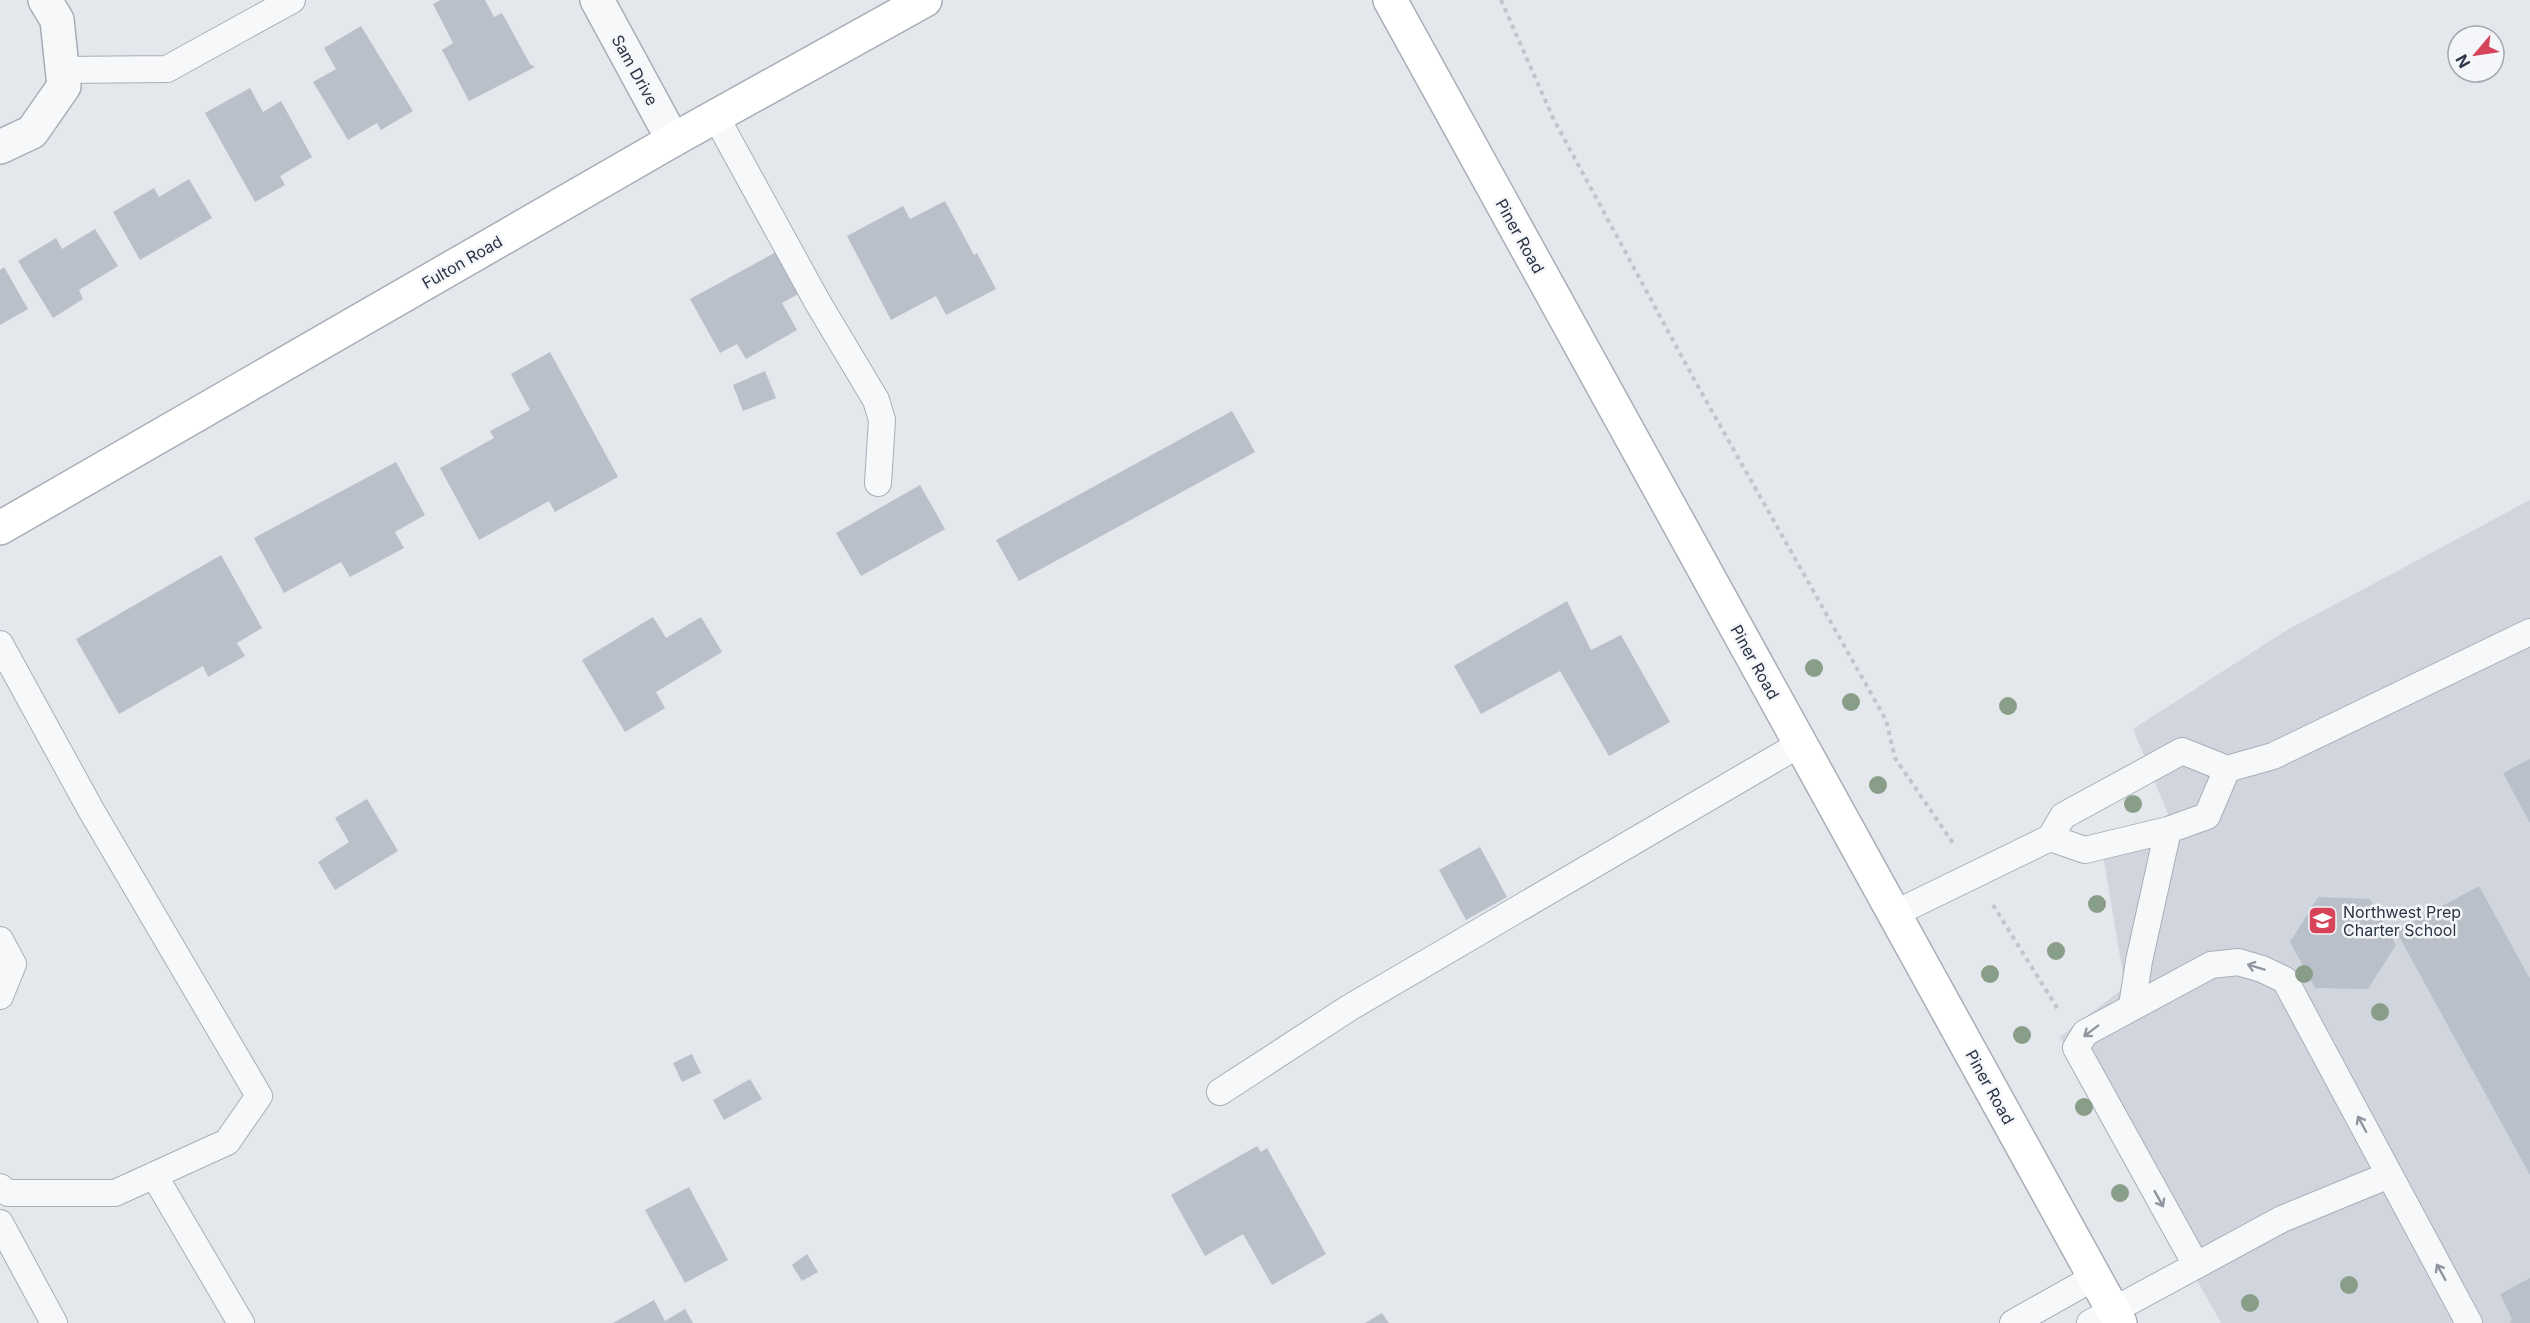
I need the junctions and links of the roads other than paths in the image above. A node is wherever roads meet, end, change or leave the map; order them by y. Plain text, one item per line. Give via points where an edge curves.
1 (45, 0) edge
2 (292, 0) edge
3 (597, 0) edge
4 (925, 0) edge
5 (1390, 0) edge
6 (62, 70) junction
7 (717, 117) junction
8 (673, 140) junction
9 (0, 147) edge
10 (878, 483) dead end
11 (0, 528) edge
12 (2530, 632) edge
13 (0, 644) edge
14 (1800, 744) junction
15 (2227, 770) junction
16 (2168, 830) junction
17 (2050, 838) junction
18 (1894, 914) junction
19 (0, 940) edge
20 (0, 996) edge
21 (2132, 1006) junction
22 (1221, 1092) dead end
23 (153, 1175) junction
24 (2389, 1175) junction
25 (0, 1187) edge
26 (0, 1223) edge
27 (2196, 1265) junction
28 (2095, 1277) junction
29 (2108, 1319) edge
30 (54, 1323) edge
31 (241, 1323) edge
32 (2013, 1323) edge
33 (2469, 1323) edge

1 - 6 street via 57,20
2 - 6 lane via 168,69
3 - 8 street, Sam Drive
4 - 7 street, Fulton Road
5 - 14 street, Piner Road
6 - 9 street via 64,86 32,132
7 - 8 street, Fulton Road
7 - 10 lane via 818,303 876,400 882,420
8 - 11 street, Fulton Road
12 - 15 lane via 2273,756
13 - 23 lane via 91,810 259,1096 227,1142
14 - 18 street, Piner Road
14 - 22 lane via 1349,1008
15 - 16 lane via 2207,816
15 - 17 lane via 2182,751 2062,816
16 - 17 lane via 2085,850
16 - 21 lane
17 - 18 lane
18 - 28 street, Piner Road
19 - 20 lane via 13,964
24 -> 21 lane via 2285,980 2238,962 2211,965
21 -> 27 lane via 2085,1033 2076,1048
23 - 25 lane via 114,1193 8,1193
23 - 31 lane
24 - 27 lane via 2282,1219
33 -> 24 lane
26 - 30 lane
27 - 29 lane
28 - 29 street, Piner Road
28 - 32 lane

